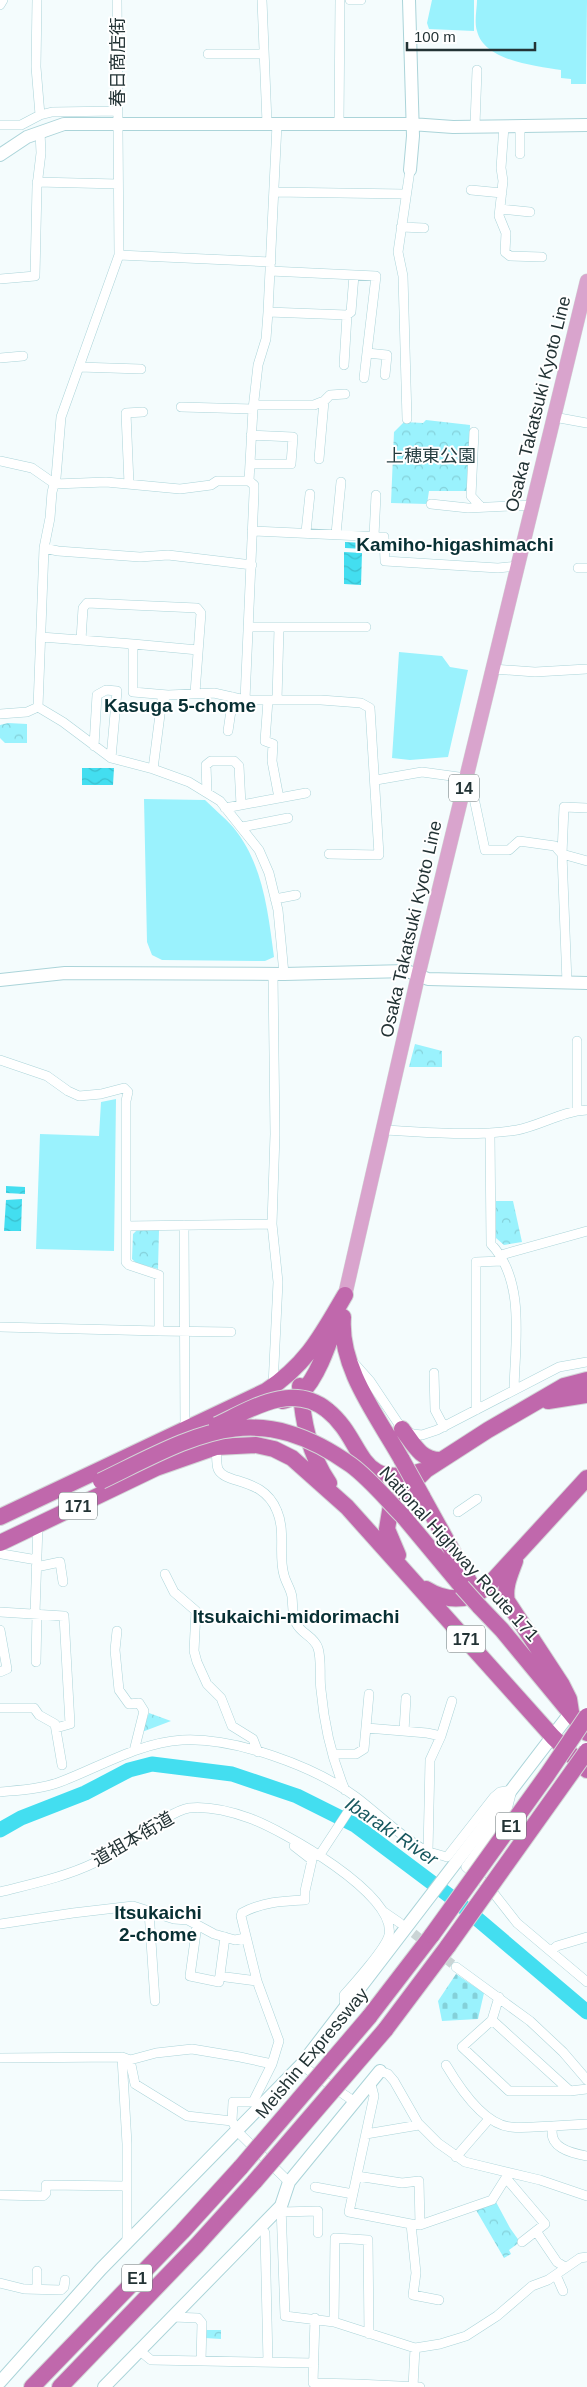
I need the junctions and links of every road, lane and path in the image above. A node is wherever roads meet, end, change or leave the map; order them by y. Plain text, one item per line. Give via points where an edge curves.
1 (3, 0) edge
2 (37, 0) edge
3 (117, 0) edge
4 (262, 0) edge
5 (340, 0) edge
6 (350, 0) edge
7 (361, 0) edge
8 (409, 0) edge
9 (0, 5) edge
10 (208, 54) dead end
11 (263, 54) junction
12 (477, 70) dead end
13 (118, 111) junction
14 (40, 115) junction
15 (272, 123) junction
16 (117, 124) junction
17 (339, 124) junction
18 (412, 124) junction
19 (0, 125) edge
20 (475, 125) junction
21 (587, 125) edge
22 (504, 126) junction
23 (520, 126) junction
24 (40, 132) junction
25 (520, 154) dead end
26 (0, 155) edge
27 (410, 170) joint
28 (37, 182) junction
29 (118, 184) junction
30 (470, 190) dead end
31 (274, 192) junction
32 (502, 193) junction
33 (405, 194) junction
34 (500, 209) junction
35 (530, 212) dead end
36 (401, 227) junction
37 (424, 228) dead end
38 (119, 254) junction
39 (542, 257) dead end
40 (271, 266) junction
41 (354, 275) junction
42 (0, 279) edge
43 (587, 281) edge
44 (268, 312) junction
45 (347, 315) junction
46 (367, 353) junction
47 (23, 356) dead end
48 (0, 358) edge
49 (344, 365) dead end
50 (79, 367) junction
51 (141, 369) dead end
52 (385, 375) dead end
53 (364, 378) dead end
54 (345, 394) dead end
55 (324, 401) junction
56 (180, 406) dead end
57 (254, 407) junction
58 (143, 412) dead end
59 (554, 417) junction
60 (407, 420) dead end
61 (587, 423) edge
62 (474, 432) dead end
63 (250, 435) junction
64 (319, 459) dead end
65 (0, 461) edge
66 (250, 464) junction
67 (249, 481) junction
68 (341, 482) dead end
69 (55, 484) junction
70 (129, 484) junction
71 (310, 494) dead end
72 (376, 495) dead end
73 (431, 504) dead end
74 (533, 505) junction
75 (480, 506) junction
76 (252, 531) junction
77 (306, 532) junction
78 (336, 534) junction
79 (374, 536) junction
80 (44, 548) junction
81 (252, 565) junction
82 (518, 566) junction
83 (248, 627) junction
84 (366, 627) dead end
85 (279, 628) junction
86 (41, 636) junction
87 (81, 640) junction
88 (133, 644) junction
89 (198, 650) junction
90 (493, 669) junction
91 (587, 669) edge
92 (195, 693) junction
93 (168, 695) junction
94 (233, 697) junction
95 (245, 700) junction
96 (273, 700) junction
97 (38, 707) junction
98 (0, 714) edge
99 (228, 731) dead end
100 (94, 746) junction
101 (111, 758) junction
102 (153, 769) junction
103 (466, 778) junction
104 (376, 780) junction
105 (207, 792) junction
106 (306, 793) dead end
107 (462, 795) junction
108 (279, 798) junction
109 (241, 805) junction
110 (225, 808) junction
111 (587, 808) edge
112 (288, 818) dead end
113 (242, 827) junction
114 (328, 854) dead end
115 (562, 854) junction
116 (587, 861) edge
117 (296, 894) dead end
118 (275, 898) junction
119 (279, 974) junction
120 (418, 976) junction
121 (0, 980) edge
122 (567, 983) junction
123 (587, 983) edge
124 (577, 1041) dead end
125 (0, 1060) edge
126 (577, 1110) junction
127 (587, 1110) edge
128 (383, 1130) junction
129 (490, 1134) junction
130 (272, 1224) junction
131 (184, 1225) junction
132 (126, 1226) junction
133 (587, 1231) edge
134 (502, 1258) junction
135 (345, 1295) junction
136 (0, 1327) edge
137 (160, 1331) junction
138 (185, 1331) junction
139 (231, 1332) dead end
140 (345, 1348) junction
141 (587, 1362) edge
142 (299, 1366) junction
143 (434, 1373) dead end
144 (587, 1380) edge
145 (273, 1387) junction
146 (514, 1390) junction
147 (301, 1393) junction
148 (587, 1395) edge
149 (531, 1404) junction
150 (476, 1410) junction
151 (444, 1427) junction
152 (402, 1429) junction
153 (186, 1435) junction
154 (216, 1447) junction
155 (440, 1460) junction
156 (156, 1468) junction
157 (426, 1470) junction
158 (585, 1478) edge
159 (477, 1499) dead end
160 (347, 1507) junction
161 (458, 1512) dead end
162 (0, 1517) edge
163 (38, 1525) junction
164 (0, 1528) edge
165 (0, 1551) edge
166 (517, 1554) junction
167 (37, 1563) junction
168 (165, 1574) dead end
169 (412, 1578) junction
170 (63, 1582) dead end
171 (466, 1585) junction
172 (0, 1612) edge
173 (36, 1613) junction
174 (0, 1630) edge
175 (117, 1631) dead end
176 (36, 1662) dead end
177 (0, 1672) edge
178 (369, 1694) dead end
179 (406, 1698) dead end
180 (452, 1701) dead end
181 (587, 1701) edge
182 (0, 1708) edge
183 (579, 1714) edge
184 (56, 1728) junction
185 (367, 1728) junction
186 (404, 1731) junction
187 (587, 1733) edge
188 (441, 1736) junction
189 (553, 1737) junction
190 (134, 1751) junction
191 (587, 1751) edge
192 (258, 1752) junction
193 (333, 1754) junction
194 (62, 1766) dead end
195 (587, 1770) edge
196 (548, 1775) junction
197 (345, 1790) junction
198 (0, 1792) edge
199 (356, 1800) junction
200 (268, 1826) junction
201 (428, 1852) junction
202 (320, 1854) junction
203 (456, 1863) junction
204 (0, 1892) edge
205 (149, 1911) junction
206 (384, 1911) junction
207 (406, 1923) junction
208 (0, 1924) edge
209 (197, 1925) junction
210 (225, 1937) junction
211 (587, 1937) edge
212 (245, 1938) junction
213 (551, 1951) junction
214 (456, 1967) tunnel mouth
215 (226, 1977) dead end
216 (257, 1981) junction
217 (587, 1982) edge
218 (499, 1997) junction
219 (155, 2001) dead end
220 (345, 2010) junction
221 (492, 2020) junction
222 (0, 2058) edge
223 (126, 2058) junction
224 (272, 2064) junction
225 (301, 2065) junction
226 (446, 2066) dead end
227 (380, 2071) joint
228 (587, 2080) edge
229 (371, 2084) junction
230 (587, 2089) edge
231 (570, 2091) junction
232 (355, 2102) junction
233 (489, 2119) junction
234 (587, 2124) edge
235 (419, 2125) junction
236 (235, 2126) junction
237 (554, 2126) junction
238 (366, 2134) junction
239 (456, 2156) junction
240 (587, 2156) edge
241 (357, 2176) junction
242 (508, 2176) junction
243 (289, 2182) junction
244 (126, 2186) junction
245 (315, 2187) dead end
246 (353, 2194) junction
247 (0, 2196) edge
248 (587, 2196) edge
249 (282, 2209) junction
250 (416, 2224) junction
251 (260, 2227) junction
252 (536, 2231) junction
253 (318, 2233) dead end
254 (522, 2242) dead end
255 (126, 2244) junction
256 (580, 2255) edge
257 (565, 2266) junction
258 (37, 2271) dead end
259 (556, 2275) junction
260 (65, 2280) dead end
261 (0, 2283) edge
262 (37, 2289) junction
263 (563, 2291) dead end
264 (439, 2300) dead end
265 (267, 2316) junction
266 (285, 2316) junction
267 (173, 2317) junction
268 (315, 2318) junction
269 (334, 2322) junction
270 (369, 2334) junction
271 (415, 2348) junction
272 (140, 2351) junction
273 (201, 2361) junction
274 (268, 2362) junction
275 (314, 2363) junction
276 (0, 2382) edge
277 (357, 2386) edge
278 (32, 2387) edge
279 (60, 2387) edge
280 (104, 2387) edge
281 (414, 2387) edge
282 (420, 2387) edge

1 - 9 street
2 - 14 street via 36,67
3 - 13 street, 春日商店街
4 - 11 street
5 - 17 street
6 - 7 street
8 - 18 street
10 - 11 street
11 - 15 street
12 - 20 street
13 - 14 street
13 - 16 street, 春日商店街
14 - 19 street via 21,125
15 - 16 street
15 - 17 street
15 - 31 street
16 - 24 street via 64,124
16 - 29 street, 春日商店街
17 - 18 street
18 - 20 street
18 - 27 street
20 - 22 street
21 - 23 street
22 - 23 street
22 - 32 street
23 - 25 street
24 - 26 street
24 - 28 street
27 - 33 street
28 - 29 street
28 - 42 street via 35,276
29 - 38 street, 春日商店街
30 - 32 street
31 - 33 street
31 - 40 street
32 - 34 street
33 - 36 street
34 - 35 street
34 - 39 street via 506,233 505,252 510,256
36 - 37 street
36 - 60 street via 398,252 403,276
38 - 40 street
38 - 50 street
40 - 41 street
40 - 44 street
41 - 45 street via 351,312
41 - 46 street via 376,276 377,297
43 - 59 main road, Osaka Takatsuki Kyoto Line / 14
44 - 45 street
44 - 57 street
45 - 49 street
46 - 52 street via 387,355
46 - 53 street
47 - 48 street
50 - 51 street
50 - 69 street via 61,417
54 - 55 street via 330,395
55 - 57 street via 314,405
55 - 64 street
56 - 57 street
57 - 63 street
58 - 70 street via 126,413
59 - 61 street
59 - 74 main road, Osaka Takatsuki Kyoto Line / 14
62 - 75 street via 471,496
63 - 66 street
63 - 66 street via 293,437 291,464
65 - 69 street via 32,468
66 - 67 street
67 - 70 street via 217,481 211,485 180,488
67 - 76 street via 254,485
68 - 78 street
69 - 70 street
69 - 80 street
71 - 77 street
72 - 79 street
73 - 75 street
74 - 75 street
74 - 82 main road, Osaka Takatsuki Kyoto Line / 14
76 - 77 street
76 - 81 street
77 - 78 street
78 - 79 street
79 - 82 street via 384,537 385,561 498,568
80 - 81 street via 140,557 168,555
80 - 86 street
81 - 83 street
82 - 90 main road, Osaka Takatsuki Kyoto Line / 14
83 - 85 street
83 - 95 street
84 - 85 street
85 - 96 street
86 - 87 street
86 - 97 street
87 - 88 street
87 - 89 street via 83,608 87,603 197,608 201,613
88 - 89 street
88 - 93 street via 133,692
89 - 92 street
90 - 91 street via 535,672
90 - 103 main road, Osaka Takatsuki Kyoto Line / 14
92 - 93 street
92 - 94 street
93 - 102 street via 162,699
94 - 95 street
94 - 99 street
95 - 96 street
96 - 104 street via 361,703 370,708
96 - 108 street via 265,740 272,744
97 - 98 street via 27,712
97 - 100 street
100 - 101 street
100 - 101 street via 97,695 106,690 117,690
101 - 102 street
102 - 105 street
103 - 104 street via 422,772
103 - 107 main road, Osaka Takatsuki Kyoto Line / 14
104 - 114 street via 379,855
105 - 109 street via 206,765 211,761 234,761 239,766
105 - 110 street
106 - 108 street
107 - 115 street via 474,798 485,850 509,850 519,841 555,846
107 - 120 main road, Osaka Takatsuki Kyoto Line / 14
108 - 109 street
109 - 110 street
110 - 113 street
111 - 115 street via 564,807
112 - 113 street
113 - 118 street via 259,850 269,872
115 - 116 street
115 - 122 street
117 - 118 street
118 - 119 street
119 - 120 street via 408,971
119 - 121 street via 65,973
119 - 130 street
120 - 122 street via 428,979
120 - 128 main road, Osaka Takatsuki Kyoto Line / 14
122 - 123 street
124 - 126 street
125 - 132 street via 47,1076 78,1096 124,1088 128,1092
126 - 127 street
126 - 129 street via 520,1129
128 - 129 street
128 - 135 main road, Osaka Takatsuki Kyoto Line / 14
129 - 134 street via 491,1244
130 - 131 street
130 - 145 street via 278,1282
131 - 132 street
131 - 138 street
132 - 137 street via 126,1262 129,1266 159,1275
133 - 134 street
134 - 146 street via 516,1300
134 - 150 street via 476,1262 472,1364
135 - 140 highway via 342,1328
135 - 142 highway
135 - 147 highway via 326,1352
136 - 137 street
137 - 138 street
138 - 139 street
138 - 153 street
140 - 152 street
140 - 171 highway, bridge via 351,1368 422,1496
141 - 146 street via 559,1367
142 - 145 highway
142 - 147 highway
143 - 151 street via 436,1410
144 - 149 highway via 564,1386
145 - 153 highway
146 - 150 street
147 - 156 highway
147 - 160 highway via 313,1457
148 - 149 highway
149 - 155 highway
150 - 151 street
151 - 152 street via 422,1435
152 - 155 highway via 422,1456
153 - 157 highway, bridge via 276,1399 305,1398 327,1410 373,1470 387,1477 402,1478
153 - 162 highway
153 - 164 highway, National Highway Route 171 / 171, bridge via 102,1481
153 - 171 highway, National Highway Route 171 / 171, bridge via 240,1427 285,1431 312,1441 352,1466
154 - 156 highway, 171
154 - 160 highway, 171 via 256,1444 274,1449 292,1458
154 - 193 street via 221,1474 248,1482 264,1492 278,1514 284,1575 290,1590 292,1612 297,1624 315,1641 319,1650 321,1696
155 - 157 highway
156 - 163 highway, 171
157 - 169 highway via 391,1506 388,1518 387,1529 392,1544
158 - 166 highway
159 - 161 street
160 - 169 highway, 171
163 - 165 highway, 171
163 - 167 street
165 - 167 street
166 - 169 highway via 487,1587 476,1596 462,1600 437,1596
166 - 183 highway via 505,1593 507,1601
167 - 170 street via 60,1562
167 - 173 street
168 - 192 street via 174,1592 196,1611 194,1651 207,1684 221,1698 232,1726 253,1739
169 - 189 highway, 171
171 - 183 highway, National Highway Route 171 / 171, bridge via 502,1630
172 - 173 street
173 - 176 street
173 - 184 street via 64,1616 70,1724
174 - 177 street via 7,1669
175 - 190 street via 115,1650 119,1690 129,1704 139,1703 144,1711
178 - 185 street
179 - 186 street
180 - 188 street
181 - 196 highway, bridge
182 - 184 street via 34,1708
183 - 187 highway, National Highway Route 171 / 171
183 - 189 street
183 - 196 highway, Meishin Expressway / E1, bridge
184 - 194 street
185 - 186 street
185 - 193 street via 364,1748 356,1754
186 - 188 street
188 - 201 street via 428,1772
189 - 195 highway, 171
189 - 203 street
190 - 192 street via 182,1740 240,1746
190 - 198 street via 58,1782
191 - 279 highway, E1, bridge via 384,2030 197,2245
192 - 197 street via 313,1773
193 - 197 street
196 - 278 highway, Meishin Expressway / E1, bridge via 369,2017 182,2232
197 - 199 street
199 - 201 street
199 - 202 street
200 - 202 street, 道祖本街道
200 - 204 street, 道祖本街道 via 216,1810 188,1808 171,1815 93,1864
200 - 212 street via 312,1860 305,1900 274,1901 256,1905 242,1913
201 - 203 street
202 - 206 street, 道祖本街道
203 - 207 street
203 - 213 street via 488,1886 517,1923
205 - 208 street via 133,1906
205 - 209 street
205 - 219 street
206 - 207 street, 道祖本街道
206 - 220 street via 389,1934 386,1942 344,1996
207 - 220 street
209 - 210 street
209 - 210 street via 190,1976 219,1982
210 - 212 street
211 - 213 street
212 - 216 street
213 - 217 street
214 - 218 street
215 - 216 street
216 - 224 street via 279,2042
218 - 221 street
218 - 228 street via 563,2052
220 - 225 street
221 - 231 street
221 - 231 street via 462,2048 509,2091
222 - 223 street
223 - 224 street via 192,2049
223 - 236 street via 135,2084 176,2111
223 - 244 street
224 - 236 street via 253,2102 233,2102
225 - 232 street
225 - 236 street
226 - 233 street via 460,2089
227 - 229 street
227 - 235 street via 394,2080
229 - 232 street
229 - 238 street via 374,2096
230 - 231 street
232 - 243 street
233 - 237 street via 509,2128
233 - 239 street
234 - 237 street
235 - 238 street
235 - 239 street
236 - 243 street
236 - 255 street
237 - 240 street via 551,2134 554,2142 571,2153
238 - 241 street
239 - 242 street
241 - 246 street
241 - 250 street via 402,2183 419,2181
242 - 248 street via 540,2180
242 - 250 street via 492,2200
242 - 252 street via 545,2224
243 - 249 street
244 - 247 street via 46,2185 43,2196
244 - 255 street
245 - 246 street
246 - 250 street via 349,2212
249 - 251 street
249 - 253 street via 318,2211
249 - 266 street
250 - 264 street via 413,2295
251 - 265 street via 266,2233
251 - 267 street
252 - 254 street
252 - 257 street via 557,2262
255 - 276 street
256 - 257 street
257 - 259 street
258 - 262 street
259 - 263 street
259 - 271 street via 532,2286 497,2316 466,2336
260 - 262 street via 61,2290
261 - 262 street
265 - 266 street
265 - 274 street
266 - 268 street
267 - 272 street
267 - 273 street via 198,2318 202,2323
268 - 269 street
268 - 275 street
269 - 270 street
269 - 270 street via 335,2238 368,2240
270 - 271 street
271 - 281 street
272 - 273 street via 151,2360
272 - 280 street
273 - 274 street
274 - 275 street
275 - 277 street via 313,2383
277 - 281 street
281 - 282 street

